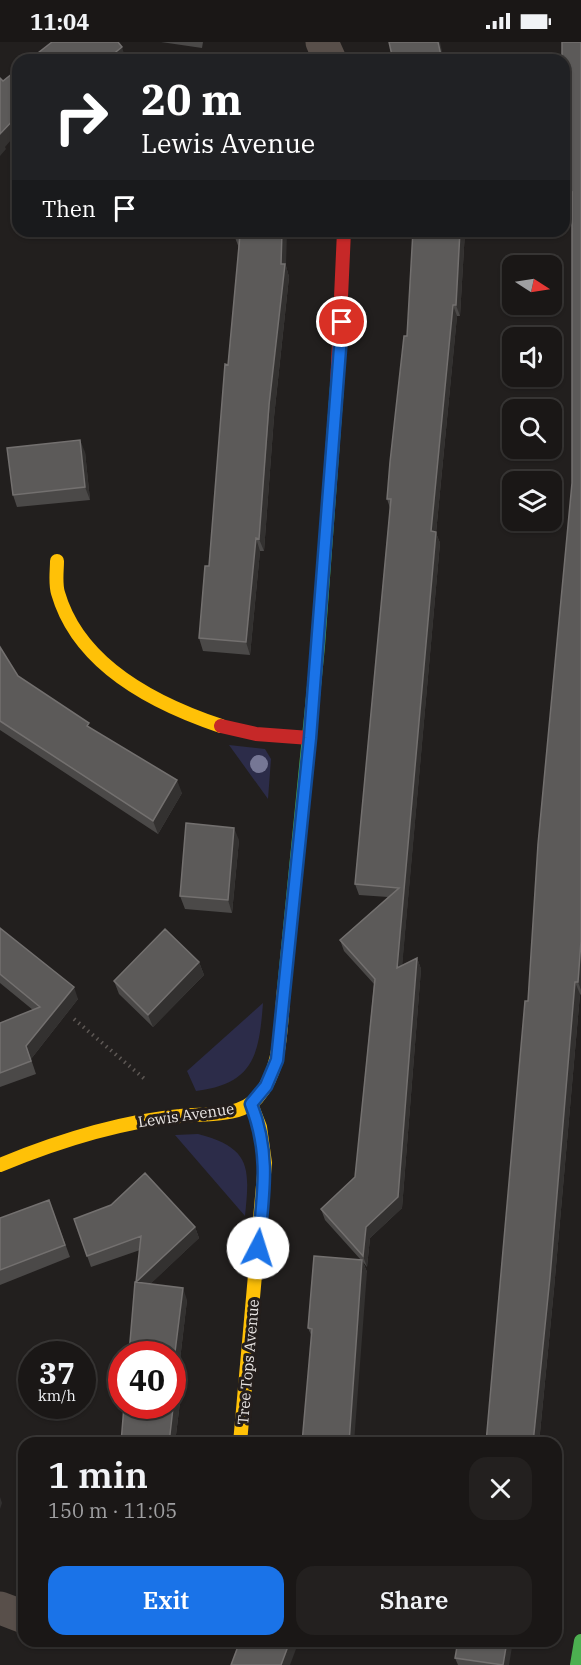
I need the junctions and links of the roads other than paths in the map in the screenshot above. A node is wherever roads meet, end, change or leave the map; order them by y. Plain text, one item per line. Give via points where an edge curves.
1 (344, 237) edge
2 (57, 561) dead end
3 (310, 738) junction
4 (251, 1104) junction
5 (0, 1165) edge
6 (241, 1437) edge
7 (0, 1608) edge
8 (18, 1615) edge

1 - 3 street, Lewis Avenue via 341,345
2 - 3 street via 58,592 75,630 103,664 175,709 224,728
3 - 4 street, Lewis Avenue via 277,1060 266,1086
4 - 5 street, Lewis Avenue via 221,1113 162,1117 107,1128
4 - 6 street, Tree Tops Avenue via 260,1127 265,1163
7 - 8 street

